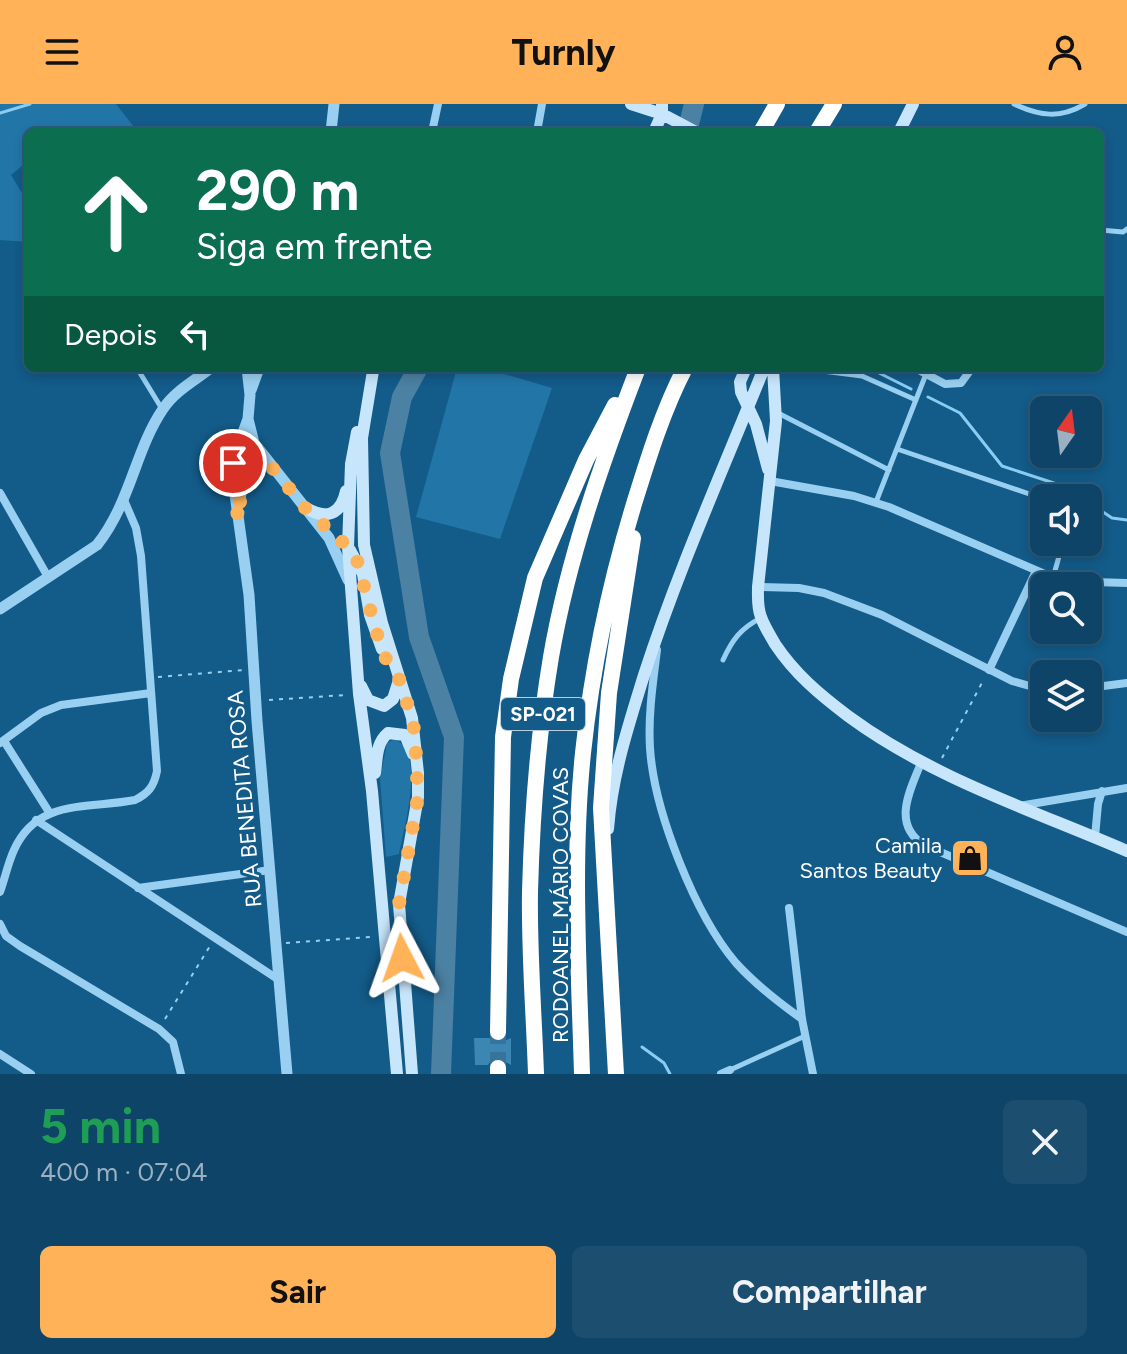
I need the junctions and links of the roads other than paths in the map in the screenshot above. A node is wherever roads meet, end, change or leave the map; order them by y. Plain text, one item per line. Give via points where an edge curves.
1 (334, 104) edge
2 (438, 104) edge
3 (542, 104) edge
4 (631, 104) edge
5 (777, 104) edge
6 (834, 104) edge
7 (913, 104) edge
8 (1014, 104) edge
9 (1085, 104) edge
10 (662, 109) edge
11 (763, 127) edge
12 (331, 128) edge
13 (433, 128) edge
14 (538, 128) edge
15 (655, 128) edge
16 (688, 128) edge
17 (819, 128) edge
18 (901, 128) edge
19 (1127, 229) edge
20 (1104, 230) edge
21 (139, 372) edge
22 (205, 372) edge
23 (247, 372) edge
24 (258, 372) edge
25 (372, 372) edge
26 (373, 372) edge
27 (634, 372) edge
28 (635, 372) edge
29 (683, 372) edge
30 (744, 372) edge
31 (762, 372) edge
32 (773, 372) edge
33 (830, 372) edge
34 (922, 372) edge
35 (969, 372) edge
36 (926, 374) junction
37 (774, 394) junction
38 (250, 395) junction
39 (916, 400) junction
40 (749, 404) junction
41 (162, 409) junction
42 (775, 411) junction
43 (248, 419) junction
44 (897, 449) junction
45 (261, 454) junction
46 (351, 464) junction
47 (889, 470) junction
48 (770, 478) junction
49 (642, 479) junction
50 (0, 493) edge
51 (1030, 494) edge
52 (124, 500) junction
53 (876, 503) junction
54 (307, 509) junction
55 (238, 520) junction
56 (348, 547) junction
57 (1036, 571) joint
58 (48, 577) junction
59 (1102, 583) edge
60 (1127, 583) edge
61 (758, 587) junction
62 (354, 598) junction
63 (0, 609) edge
64 (761, 618) junction
65 (660, 627) junction
66 (723, 660) dead end
67 (989, 670) junction
68 (398, 678) junction
69 (359, 679) junction
70 (1127, 683) edge
71 (1030, 686) edge
72 (1102, 686) edge
73 (151, 693) junction
74 (2, 742) edge
75 (921, 763) junction
76 (418, 773) junction
77 (1127, 788) edge
78 (372, 791) junction
79 (1102, 791) junction
80 (1019, 806) junction
81 (49, 812) junction
82 (36, 820) junction
83 (1095, 837) junction
84 (1127, 851) edge
85 (606, 860) junction
86 (270, 870) junction
87 (138, 888) junction
88 (0, 892) edge
89 (789, 908) dead end
90 (0, 924) edge
91 (1127, 932) edge
92 (279, 980) junction
93 (802, 1019) junction
94 (498, 1032) tunnel mouth
95 (805, 1036) junction
96 (0, 1054) edge
97 (726, 1072) edge
98 (31, 1074) edge
99 (181, 1074) edge
100 (287, 1074) edge
101 (397, 1074) edge
102 (412, 1074) edge
103 (536, 1074) edge
104 (582, 1074) edge
105 (616, 1074) edge
106 (813, 1074) edge

1 - 12 street
2 - 13 street
3 - 14 street
4 - 10 main road
5 - 11 highway
6 - 17 highway
7 - 18 main road
8 - 9 lane via 1043,116
10 - 15 main road
10 - 16 main road
19 - 20 lane
21 - 41 lane
22 - 41 street
23 - 38 street, RUA BENEDITA ROSA
24 - 38 street, RUA BENEDITA ROSA
25 - 46 main road
26 - 68 main road via 362,438 364,545
27 - 94 highway via 586,460 535,578 511,679 503,737
28 - 103 highway, RODOANEL MÁRIO COVAS / SP-021 via 591,497 551,657 538,751 530,894
29 - 49 highway, RODOANEL MÁRIO COVAS / SP-021
30 - 40 main road via 741,392
31 - 40 main road
32 - 37 main road
33 - 39 lane via 862,376
34 - 36 street
35 - 36 street via 956,385
36 - 39 lane
37 - 40 main road via 765,407
37 - 42 main road
38 - 43 street, RUA BENEDITA ROSA
39 - 44 lane
40 - 48 main road
40 - 65 main road
41 - 52 street
42 - 47 lane
42 - 48 main road
43 - 45 street, RUA BENEDITA ROSA
43 - 55 street, RUA BENEDITA ROSA via 233,463
44 - 47 lane
44 - 51 lane
45 - 54 street
45 - 55 street, RUA BENEDITA ROSA via 244,467
46 - 54 main road via 344,499 335,513 322,516
46 - 56 main road
47 - 53 lane
48 - 53 street
48 - 61 main road
49 - 85 highway via 609,693 601,808
49 - 104 highway, RODOANEL MÁRIO COVAS / SP-021 via 612,577 583,755 578,855
50 - 58 street
52 - 58 street via 97,545
52 - 73 street via 141,556
53 - 57 street
54 - 56 street
54 - 62 street via 339,555
55 - 86 street, RUA BENEDITA ROSA via 249,595
56 - 62 main road
56 - 68 main road via 363,574 386,659
57 - 67 street
58 - 63 street
59 - 60 street
61 - 64 main road
61 - 67 street via 799,588 851,602
62 - 69 main road
64 - 66 lane via 736,635
64 - 75 main road via 796,673 815,691
65 - 85 main road via 618,755
65 - 93 street via 650,747 670,835 708,923 735,962
67 - 71 street
68 - 69 main road via 390,703 380,706 368,700
68 - 76 main road via 415,735
69 - 78 main road
70 - 72 street
73 - 74 street via 61,705
73 - 81 street via 157,771 147,795
74 - 81 street
75 - 80 main road
75 - 91 street via 906,814 911,836
76 - 78 main road via 405,735 388,733 378,746
76 - 102 main road via 399,904
77 - 79 street
78 - 101 main road
79 - 80 street
79 - 83 street
80 - 83 main road
81 - 82 street
82 - 87 street
82 - 88 street via 15,847
83 - 84 main road
85 - 105 highway
86 - 87 street
86 - 92 street, RUA BENEDITA ROSA
87 - 92 street
89 - 93 street
90 - 99 street via 20,946 159,1029 173,1042
92 - 100 street, RUA BENEDITA ROSA
93 - 95 street
95 - 97 lane
95 - 106 street
96 - 98 street

